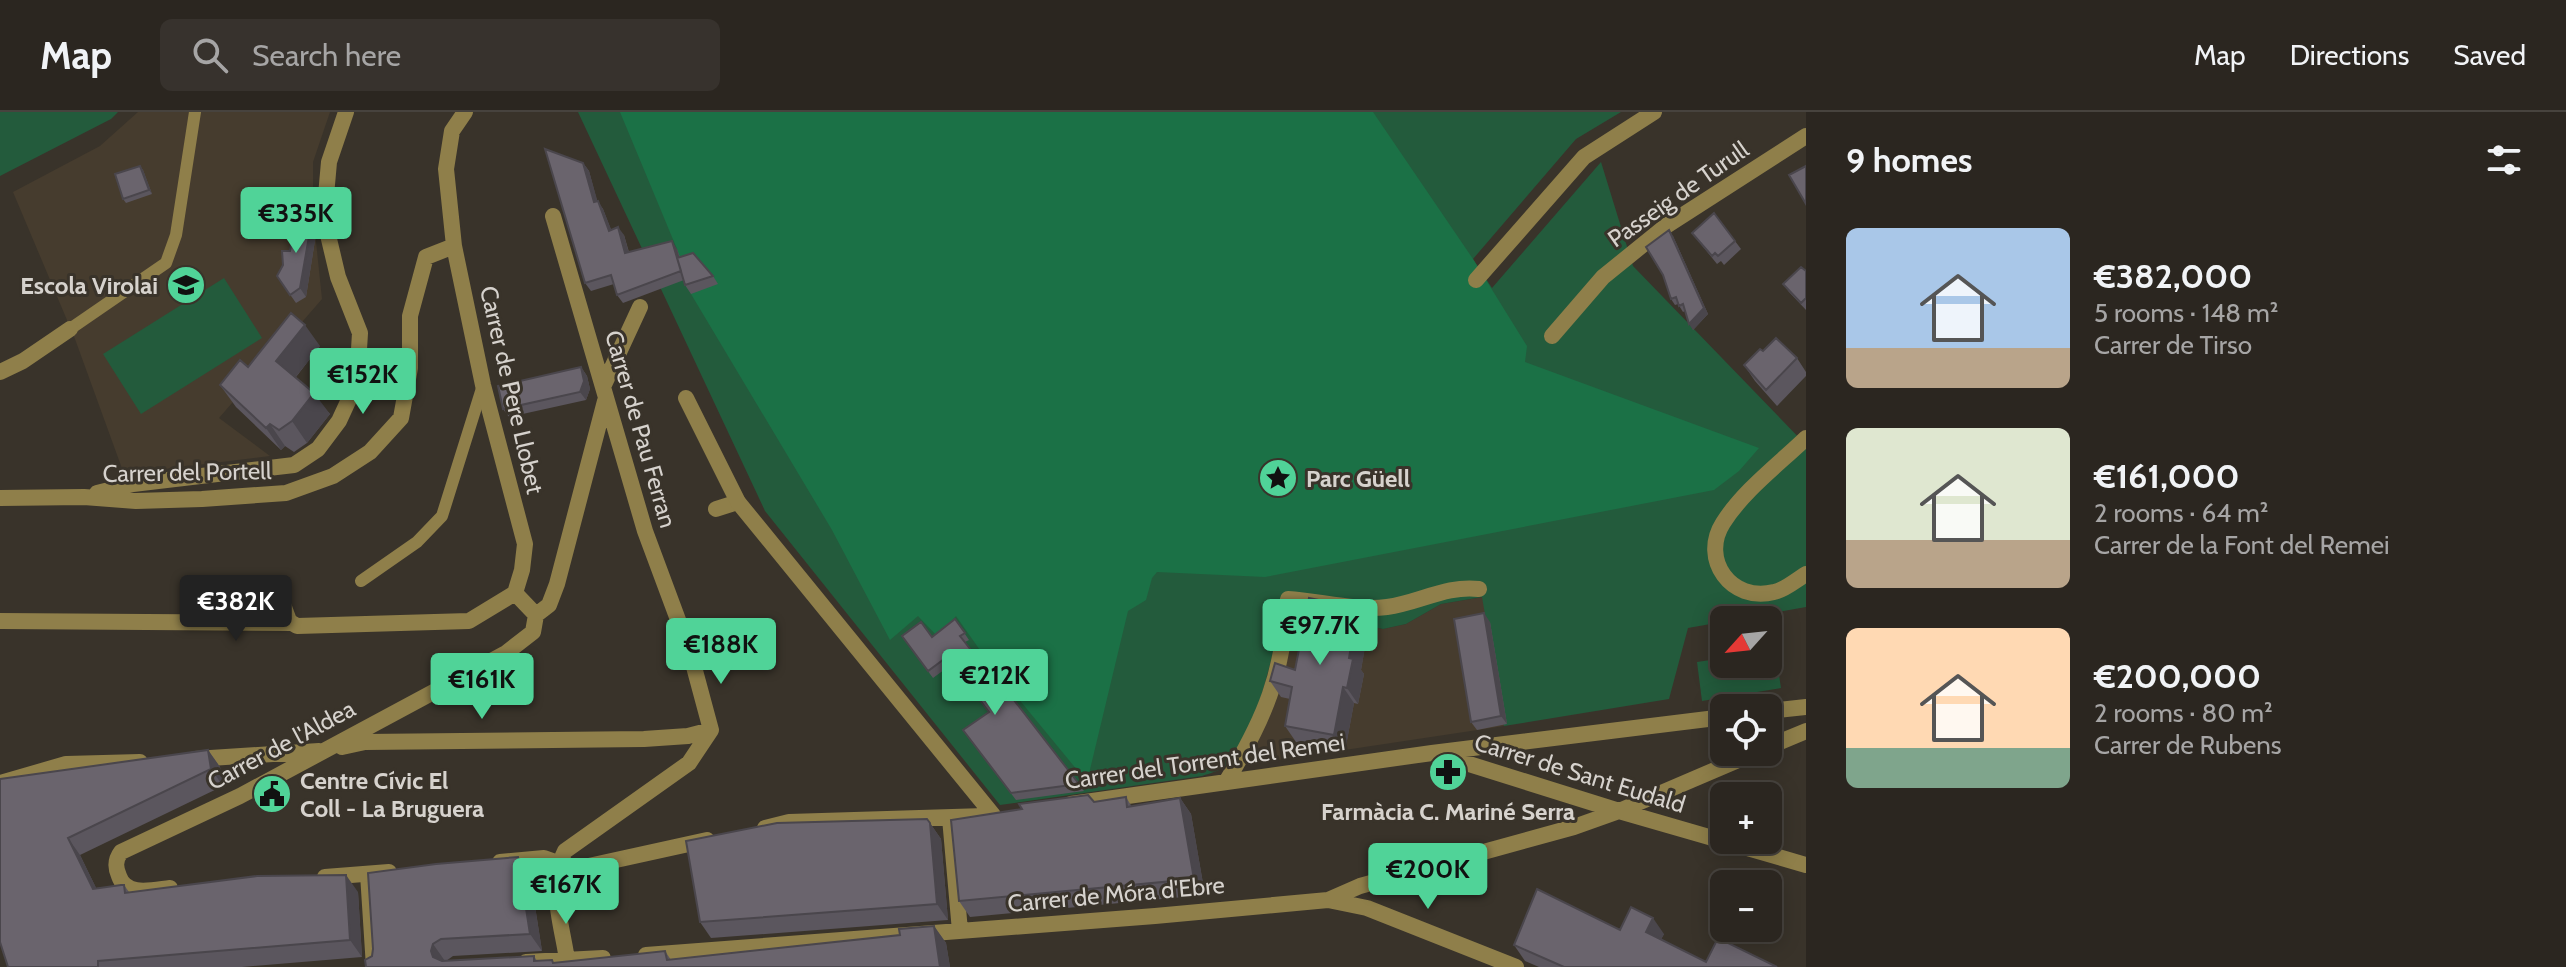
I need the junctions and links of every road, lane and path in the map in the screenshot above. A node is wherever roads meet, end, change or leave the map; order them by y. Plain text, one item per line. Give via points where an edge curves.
1 (195, 112) edge
2 (346, 112) edge
3 (465, 112) edge
4 (1654, 112) edge
5 (1806, 136) edge
6 (553, 216) dead end
7 (454, 246) junction
8 (1476, 280) dead end
9 (640, 307) dead end
10 (70, 329) joint
11 (1552, 336) dead end
12 (0, 372) edge
13 (483, 385) junction
14 (604, 394) junction
15 (686, 398) dead end
16 (1806, 438) edge
17 (84, 497) junction
18 (0, 498) edge
19 (738, 502) junction
20 (716, 509) dead end
21 (1806, 574) edge
22 (361, 581) dead end
23 (1479, 589) dead end
24 (515, 593) junction
25 (285, 604) dead end
26 (536, 615) junction
27 (0, 621) edge
28 (292, 623) junction
29 (1806, 707) edge
30 (1782, 710) edge
31 (1710, 719) edge
32 (711, 730) junction
33 (1806, 731) edge
34 (1782, 741) edge
35 (325, 751) junction
36 (1432, 753) junction
37 (183, 760) edge
38 (152, 761) edge
39 (1724, 766) edge
40 (1226, 782) junction
41 (0, 783) edge
42 (1056, 806) edge
43 (1619, 811) junction
44 (950, 818) junction
45 (490, 863) edge
46 (559, 863) junction
47 (1806, 865) edge
48 (399, 872) edge
49 (368, 874) junction
50 (307, 879) edge
51 (185, 887) edge
52 (1328, 900) junction
53 (960, 931) junction
54 (509, 963) edge
55 (568, 963) edge
56 (374, 967) edge
57 (1516, 967) edge

1 - 10 lane via 176,235 166,263
2 - 17 street via 329,162 324,218 338,277 360,333 357,382 339,421 318,449 294,465 133,484
3 - 7 street via 452,131 446,169
4 - 8 street via 1584,157
5 - 11 street, Passeig de Turull via 1666,226 1603,277
6 - 14 street, Carrer de Pau Ferran
7 - 13 street, Carrer de Pere Llobet
7 - 17 street, Carrer del Portell via 426,257 410,316 410,368 401,418 370,452 333,476 248,502
9 - 14 street, Carrer de l'Aldea
10 - 12 street
13 - 22 lane via 442,516 417,542
13 - 24 street, Carrer de Pere Llobet via 525,544
14 - 26 street, Carrer de l'Aldea via 557,584 549,605
14 - 32 street, Carrer de Pau Ferran
15 - 19 street
16 - 21 street via 1741,501 1722,523 1714,544 1725,578 1742,590 1775,592
17 - 18 street, Carrer del Portell
19 - 20 street
19 - 44 street via 1001,814
23 - 40 street via 1465,587 1372,609 1288,599 1270,699
24 - 26 street
24 - 28 street via 469,621
25 - 28 lane
26 - 35 street, Carrer de l'Aldea via 533,632 506,653
27 - 28 street
29 - 30 street
31 - 36 street, Carrer del Torrent del Remei
32 - 35 street via 644,739 365,742
32 - 46 street via 689,763 568,848
33 - 34 street
35 - 37 street
35 - 51 street, Carrer de l'Aldea via 121,852 116,865 127,889
36 - 40 street, Carrer del Torrent del Remei
36 - 43 street, Carrer de Sant Eudald
38 - 41 street via 66,764
39 - 43 street, Carrer de Móra d'Ebre
40 - 42 street, Carrer del Torrent del Remei
43 - 47 street, Carrer de Sant Eudald
43 - 52 street, Carrer de Móra d'Ebre via 1360,886
44 - 46 street via 789,822 575,869
44 - 53 street
45 - 46 street via 544,858
46 - 55 street via 560,920
48 - 49 street
49 - 50 street
49 - 56 street
52 - 53 street, Carrer de Móra d'Ebre
52 - 57 street via 1367,908
53 - 55 street, Carrer de Móra d'Ebre
54 - 55 street, Carrer de Móra d'Ebre

